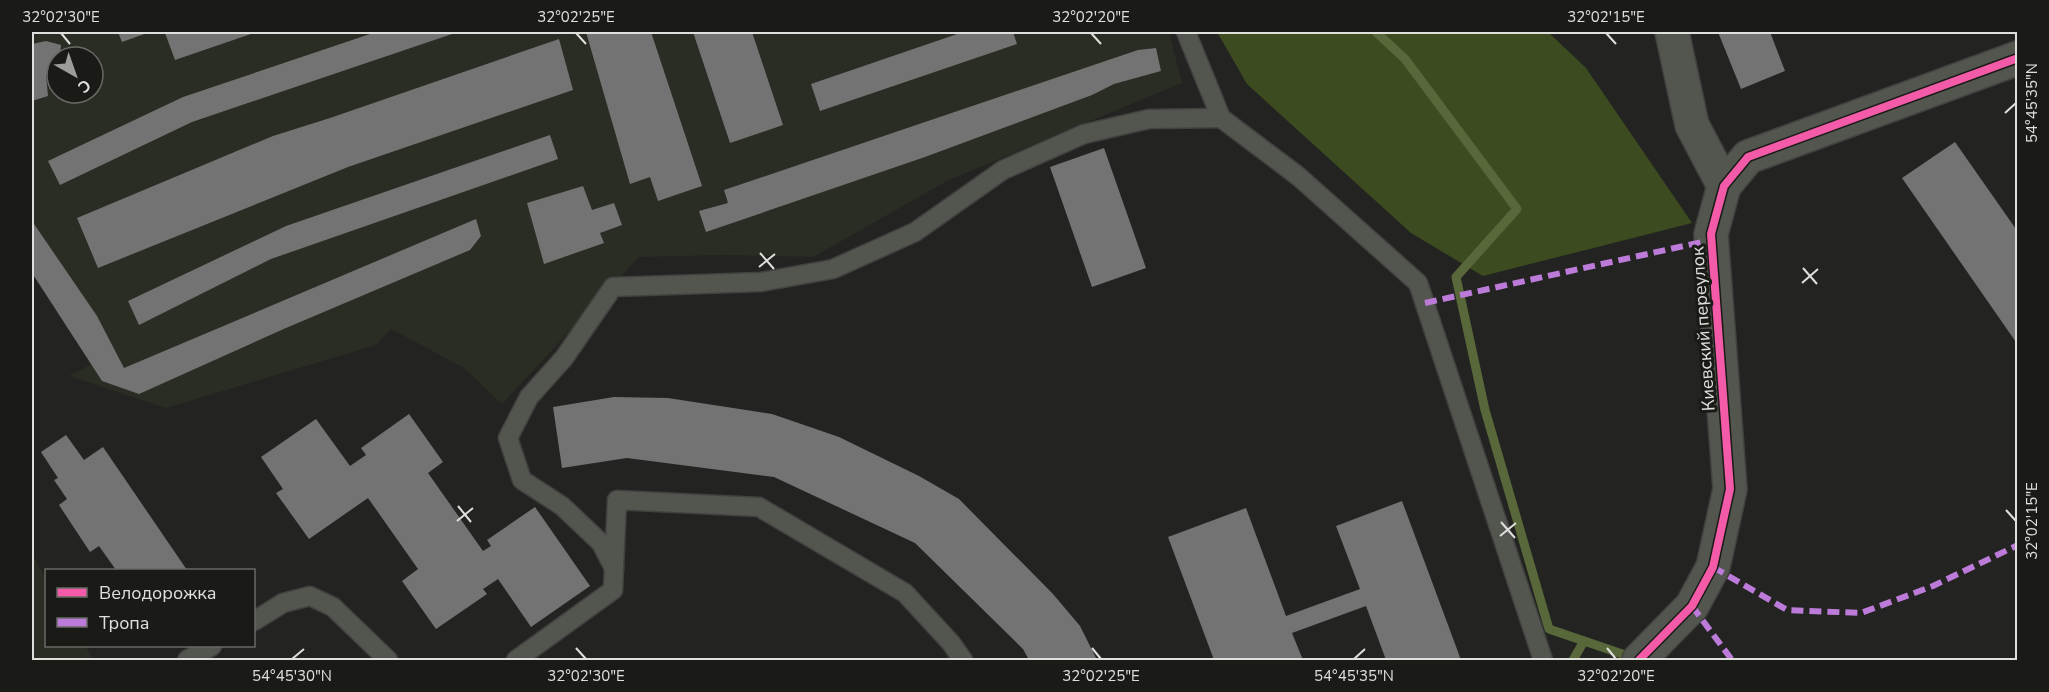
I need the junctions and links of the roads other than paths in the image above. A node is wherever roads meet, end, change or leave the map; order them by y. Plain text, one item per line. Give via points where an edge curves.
1 (1186, 32) edge
2 (1672, 32) edge
3 (2018, 58) edge
4 (1221, 118) junction
5 (1724, 186) junction
6 (614, 568) junction
7 (255, 620) edge
8 (209, 647) edge
9 (1647, 653) edge
10 (187, 660) edge
11 (388, 660) edge
12 (516, 660) edge
13 (963, 660) edge
14 (1543, 660) edge

1 - 4 lane
2 - 5 street via 1692,125
3 - 5 street, Киевский переулок via 1748,157
4 - 6 lane via 1149,119 1084,134 1003,170 915,232 833,269 761,282 614,286 564,358 529,397 508,438 522,480 578,521 601,543
4 - 14 lane via 1298,176 1418,283
5 - 9 street, Киевский переулок via 1711,234 1730,489 1713,567 1692,606
6 - 12 lane via 613,590
6 - 13 lane via 618,500 759,507 905,593
7 - 11 lane via 283,603 310,596 333,607
8 - 10 lane

